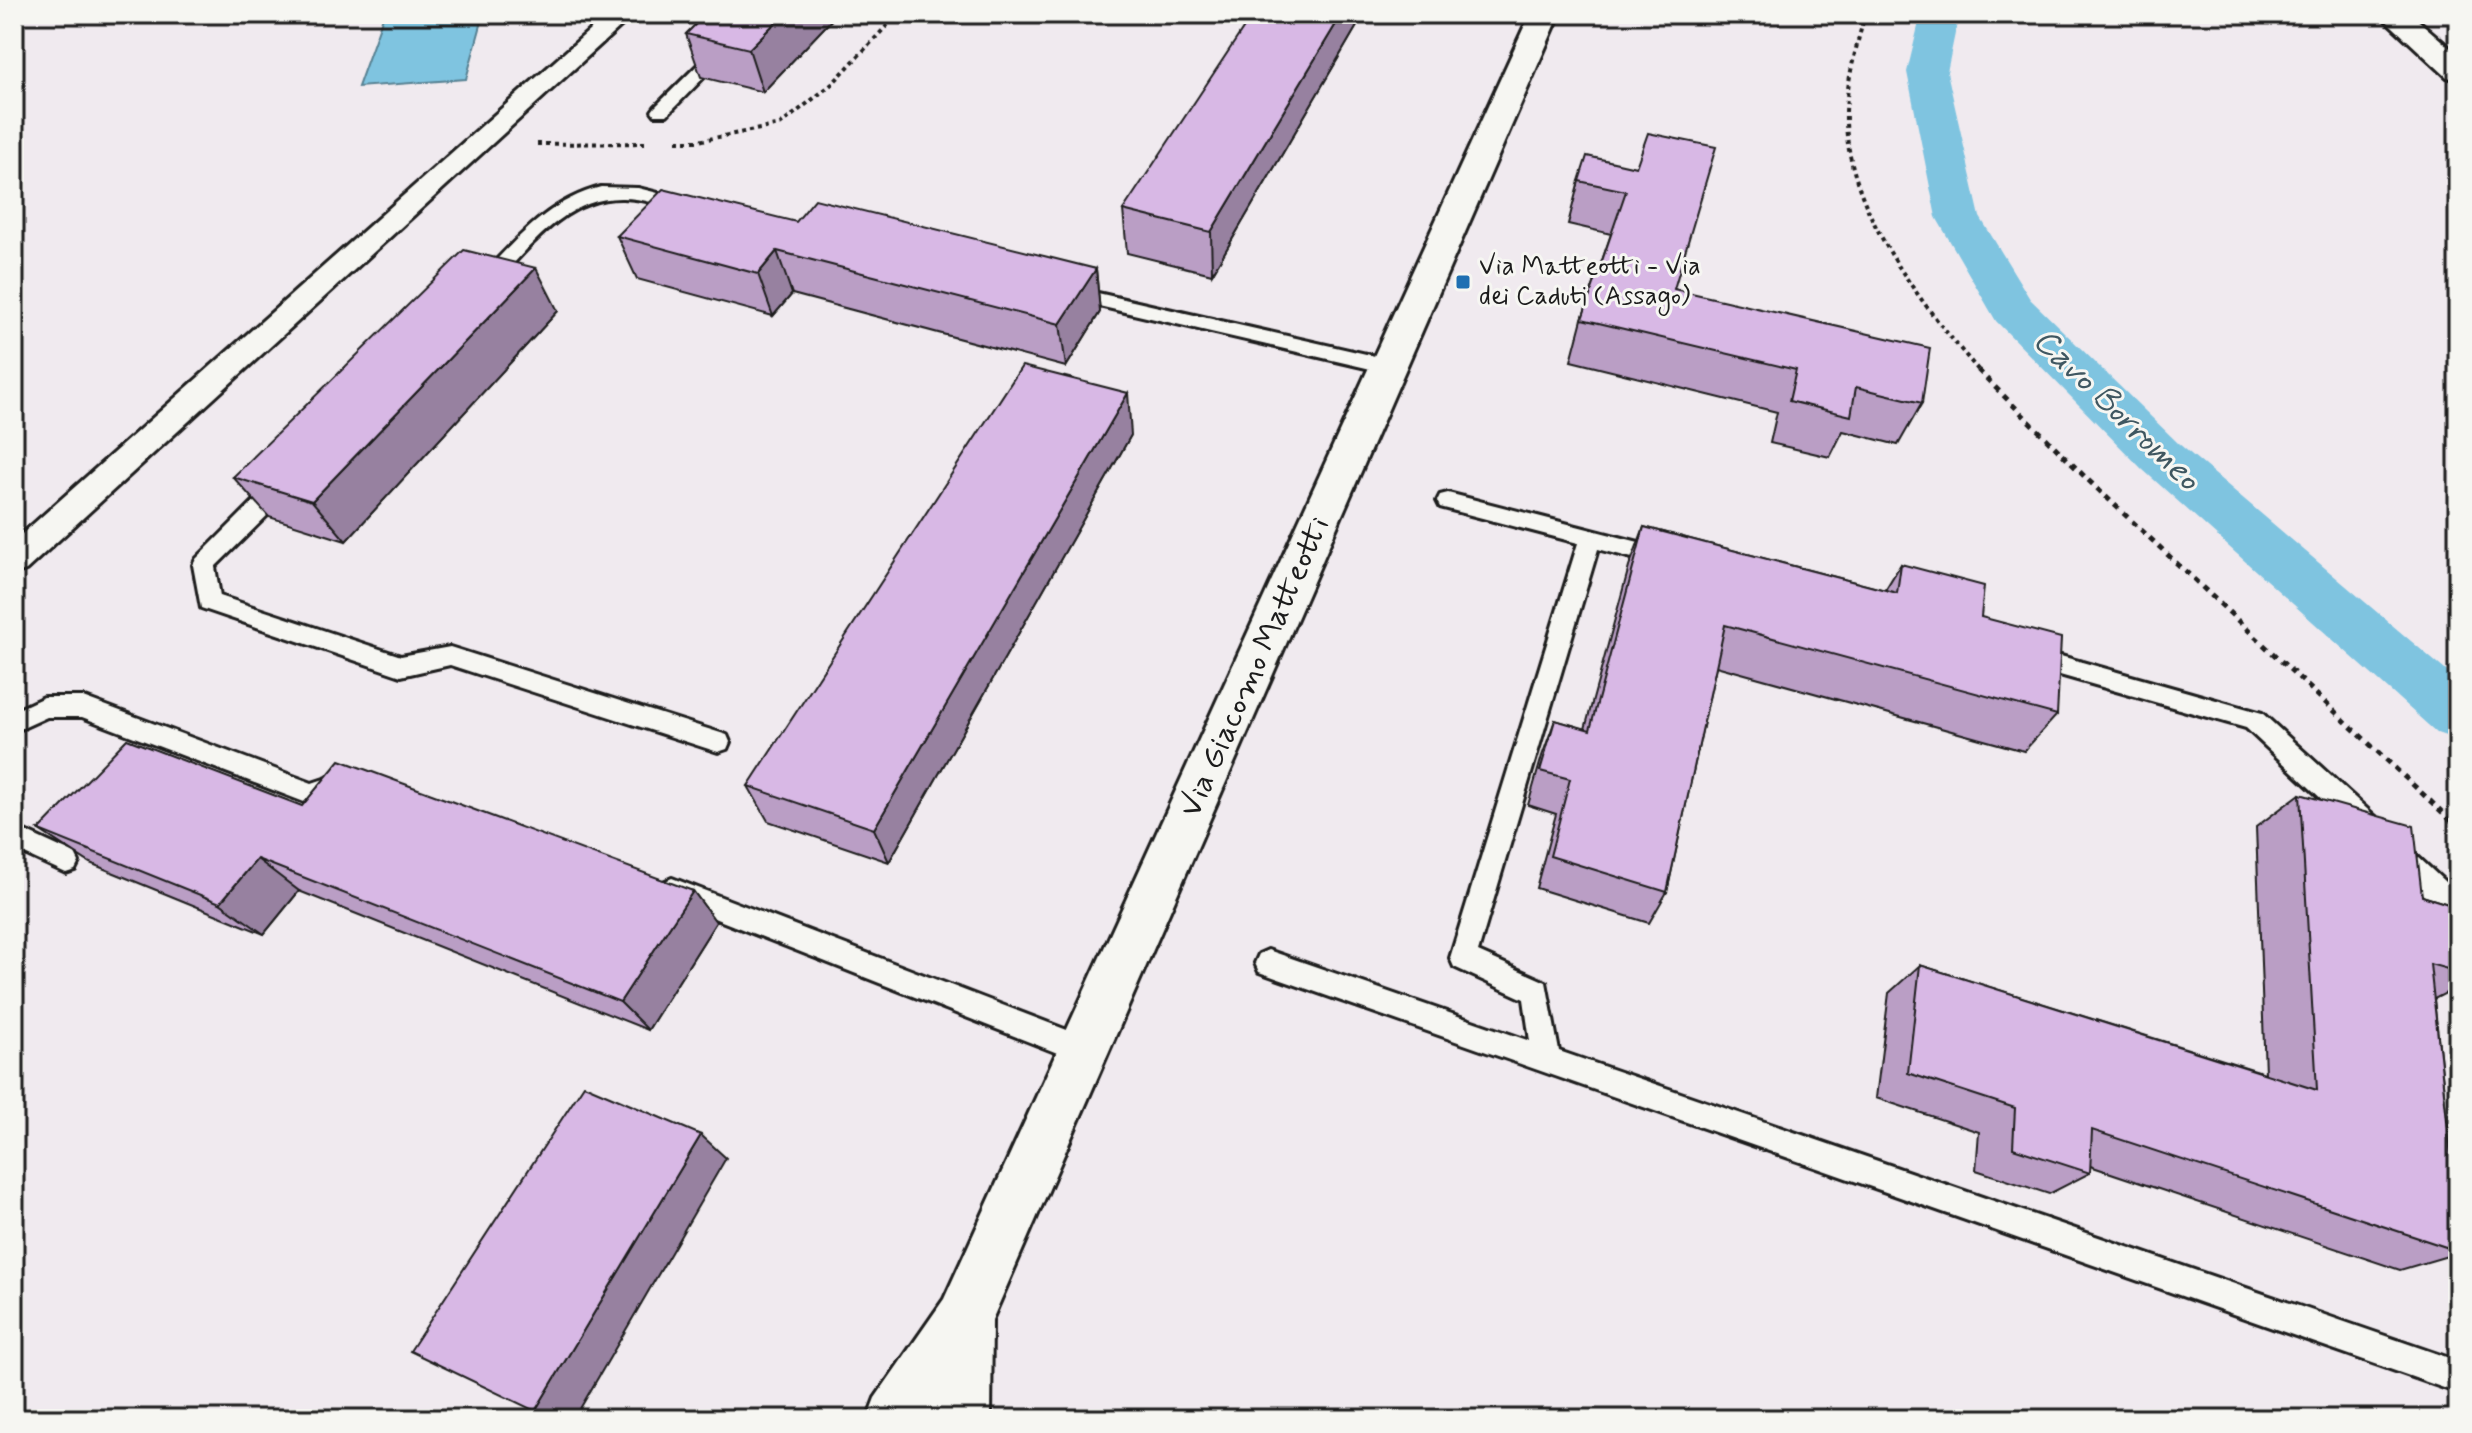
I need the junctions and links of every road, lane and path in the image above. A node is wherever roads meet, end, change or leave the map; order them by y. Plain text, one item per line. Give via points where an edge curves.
1 (622, 14) edge
2 (758, 14) edge
3 (1545, 14) edge
4 (1865, 14) edge
5 (2394, 14) edge
6 (2458, 71) edge
7 (661, 111) dead end
8 (702, 209) edge
9 (1054, 289) edge
10 (471, 296) edge
11 (1388, 366) junction
12 (293, 475) edge
13 (1448, 501) dead end
14 (1590, 539) junction
15 (14, 561) edge
16 (1695, 565) edge
17 (2014, 646) edge
18 (14, 722) edge
19 (718, 742) dead end
20 (362, 778) edge
21 (2458, 827) edge
22 (14, 837) edge
23 (66, 862) edge
24 (655, 884) edge
25 (2458, 911) edge
26 (1268, 963) dead end
27 (1083, 1050) junction
28 (1547, 1061) junction
29 (964, 1319) junction
30 (2458, 1377) edge
31 (896, 1419) edge
32 (962, 1419) edge

1 - 15 street
2 - 7 lane
3 - 11 street, Via Giacomo Matteotti
4 - 21 path via 1844,98 1852,161 1873,221 1919,295 2043,437
5 - 6 street
8 - 10 lane via 624,192 592,193 560,207
9 - 11 lane
11 - 27 street, Via Giacomo Matteotti
12 - 19 lane via 204,565 209,602 401,666 450,656
13 - 14 lane
14 - 16 lane
14 - 28 lane via 1463,958 1536,991
17 - 25 lane via 2039,662 2254,720
18 - 20 lane via 44,707 83,707 312,794
22 - 23 lane
24 - 27 lane
26 - 28 lane
27 - 29 street, Via Giacomo Matteotti
28 - 30 lane
29 - 31 street, Via Giacomo Matteotti
29 - 32 street, Via Giacomo Matteotti

